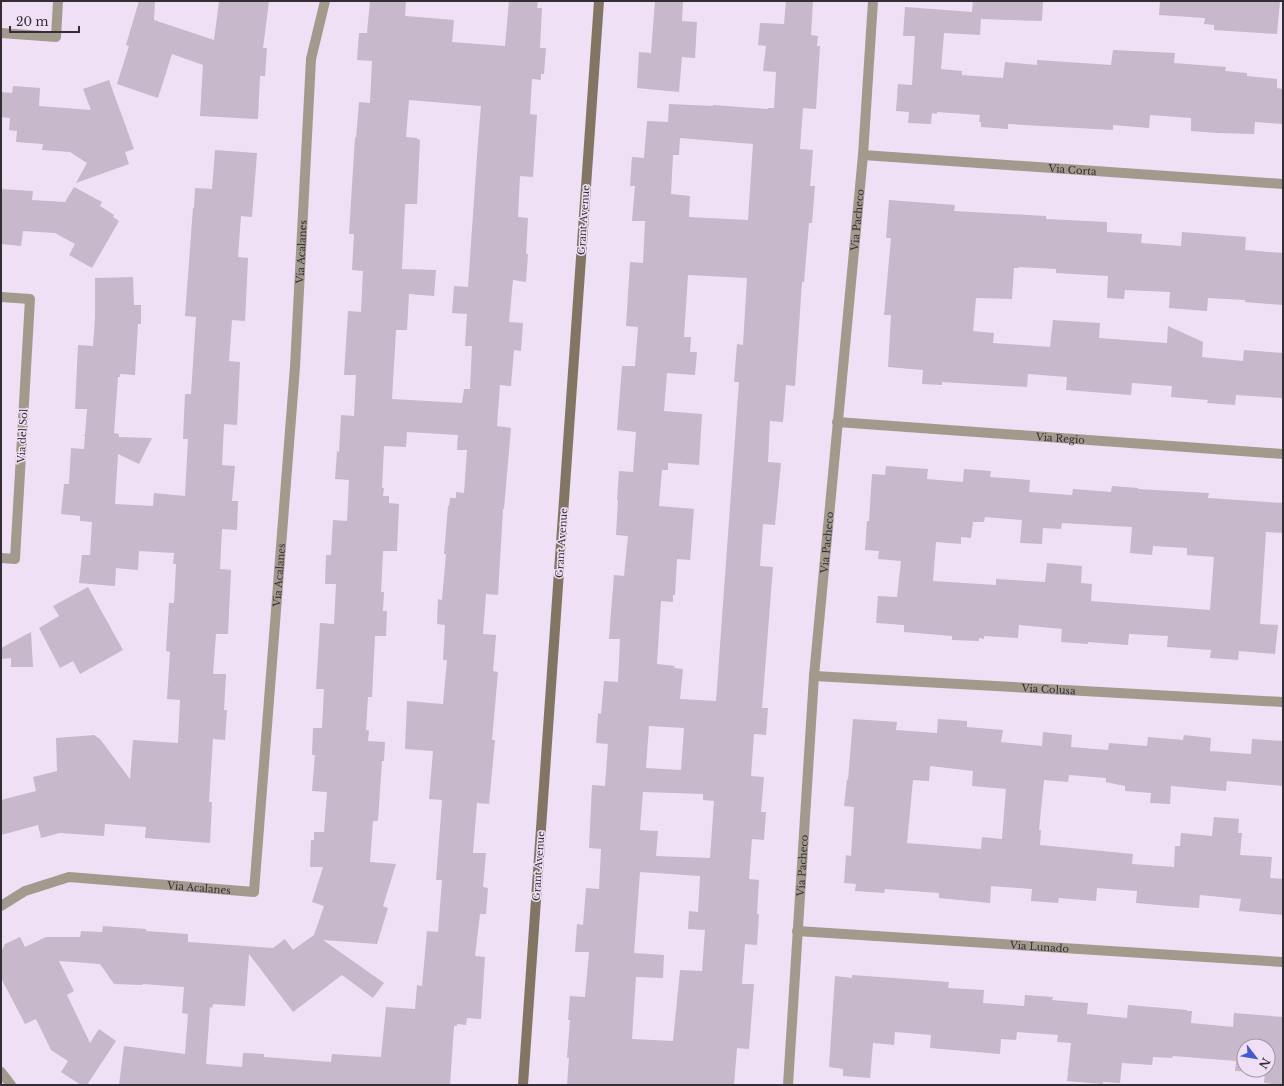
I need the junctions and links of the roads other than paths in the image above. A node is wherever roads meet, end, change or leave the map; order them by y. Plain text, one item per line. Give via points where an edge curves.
1 (58, 1) edge
2 (325, 1) edge
3 (598, 1) edge
4 (873, 1) edge
5 (1, 33) edge
6 (863, 155) junction
7 (1283, 184) edge
8 (1, 297) edge
9 (837, 422) junction
10 (1283, 454) edge
11 (1, 558) edge
12 (814, 676) junction
13 (1283, 702) edge
14 (1, 906) edge
15 (797, 931) junction
16 (1283, 962) edge
17 (1, 1072) edge
18 (10, 1085) edge
19 (523, 1085) edge
20 (788, 1085) edge

1 - 5 street via 56,36
2 - 14 street, Via Acalanes via 311,59 295,367 254,892 69,877 25,891
3 - 19 main road, Grant Avenue
4 - 6 street, Via Pacheco
6 - 7 street, Via Corta
6 - 9 street, Via Pacheco
8 - 11 street, Via del Sol via 30,299 16,559
9 - 10 street, Via Regio
9 - 12 street, Via Pacheco
12 - 13 street, Via Colusa
12 - 15 street, Via Pacheco
15 - 16 street, Via Lunado
15 - 20 street, Via Pacheco
17 - 18 street

